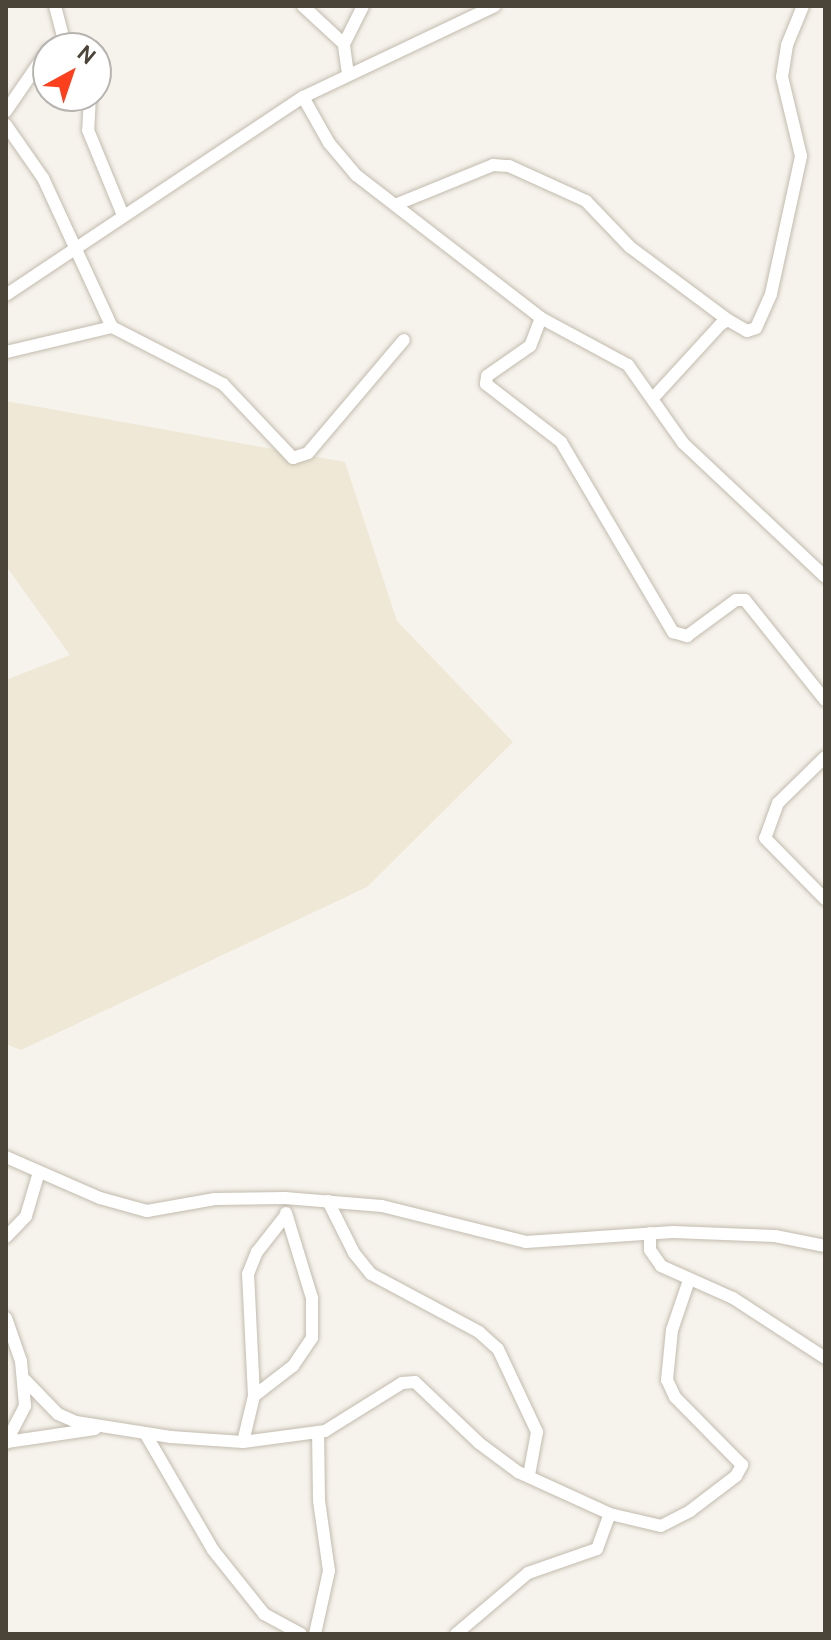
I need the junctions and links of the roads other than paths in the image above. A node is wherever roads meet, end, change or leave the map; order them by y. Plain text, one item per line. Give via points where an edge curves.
1 (55, 6) edge
2 (303, 6) edge
3 (363, 6) edge
4 (495, 6) edge
5 (803, 6) edge
6 (59, 32) edge
7 (344, 44) junction
8 (32, 74) edge
9 (348, 74) junction
10 (303, 97) junction
11 (6, 111) edge
12 (89, 112) edge
13 (6, 125) edge
14 (395, 205) junction
15 (122, 213) junction
16 (75, 245) junction
17 (6, 295) edge
18 (541, 318) junction
19 (728, 320) junction
20 (112, 327) junction
21 (404, 340) dead end
22 (6, 352) edge
23 (654, 397) junction
24 (825, 577) edge
25 (825, 700) edge
26 (825, 757) edge
27 (825, 899) edge
28 (6, 1157) edge
29 (39, 1172) junction
30 (285, 1198) junction
31 (328, 1201) junction
32 (286, 1215) junction
33 (650, 1233) junction
34 (6, 1237) edge
35 (825, 1246) edge
36 (689, 1280) junction
37 (6, 1318) edge
38 (825, 1358) edge
39 (25, 1380) junction
40 (254, 1396) junction
41 (105, 1427) junction
42 (318, 1432) junction
43 (145, 1433) junction
44 (7, 1442) edge
45 (243, 1442) junction
46 (529, 1475) junction
47 (610, 1514) junction
48 (301, 1634) edge
49 (315, 1634) edge
50 (456, 1634) edge

1 - 6 street
2 - 7 street
3 - 7 street
4 - 9 street
5 - 19 street via 787,45 782,77 801,156 789,231 760,324 750,331
7 - 9 street
8 - 11 street
9 - 10 street
10 - 14 street via 340,158
10 - 15 street
12 - 15 street via 88,130
13 - 16 street via 43,178
14 - 18 street
14 - 19 street via 493,165 509,166 586,201 630,247
15 - 16 street
16 - 17 street
16 - 20 street
18 - 23 street via 628,365
18 - 25 street via 528,348 487,376 486,384 561,442 631,552 673,632 687,636 732,603 745,600
19 - 23 street
20 - 21 street via 223,384 285,454 302,458
20 - 22 street
23 - 24 street via 683,443
26 - 27 street via 778,803 765,838
28 - 29 street
29 - 30 street via 147,1211 215,1199
29 - 34 street via 26,1216
30 - 31 street
30 - 32 street
31 - 33 street via 451,1219 526,1242
31 - 46 street via 371,1274 479,1332 498,1349 537,1432
32 - 40 street via 257,1252 248,1274
32 - 40 street via 312,1298 312,1338 293,1366
33 - 35 street via 744,1233
33 - 36 street via 653,1257
36 - 38 street via 733,1298
36 - 47 street via 672,1330 667,1380 675,1397 742,1465 736,1476 690,1511 661,1526
37 - 39 street
39 - 41 street via 58,1414
39 - 44 street via 24,1412
40 - 45 street
41 - 43 street
41 - 44 street
42 - 45 street
42 - 46 street via 402,1383 415,1382 479,1443
42 - 49 street via 318,1490 329,1571
43 - 45 street
43 - 48 street via 213,1550 264,1614
46 - 47 street
47 - 50 street via 597,1549 528,1573

